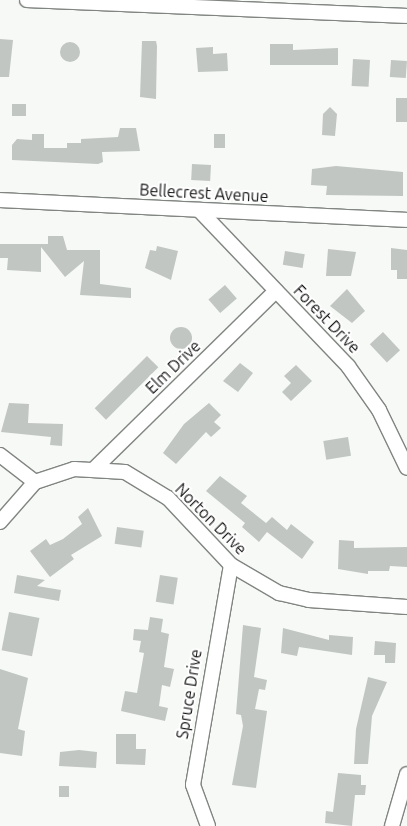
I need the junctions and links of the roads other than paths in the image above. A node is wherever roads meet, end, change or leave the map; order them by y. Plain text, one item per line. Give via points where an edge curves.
1 (26, 0) edge
2 (407, 9) edge
3 (392, 16) junction
4 (407, 16) edge
5 (0, 200) edge
6 (199, 210) junction
7 (407, 220) edge
8 (276, 291) junction
9 (0, 455) edge
10 (95, 468) junction
11 (407, 468) edge
12 (35, 482) junction
13 (0, 522) edge
14 (231, 566) junction
15 (407, 607) edge
16 (407, 774) edge
17 (407, 817) edge
18 (208, 826) edge
19 (393, 826) edge

1 - 3 street
2 - 3 street
3 - 4 street
5 - 6 street, Bellecrest Avenue
6 - 7 street, Bellecrest Avenue
6 - 8 street, Forest Drive
8 - 10 street, Elm Drive
8 - 11 street, Forest Drive via 361,383
9 - 12 street
10 - 12 street, Norton Drive via 65,471
10 - 14 street, Norton Drive via 125,472 168,498
12 - 13 street
14 - 15 street, Norton Drive via 279,592 309,600
14 - 18 street, Spruce Drive via 193,785
16 - 19 street
17 - 19 street

